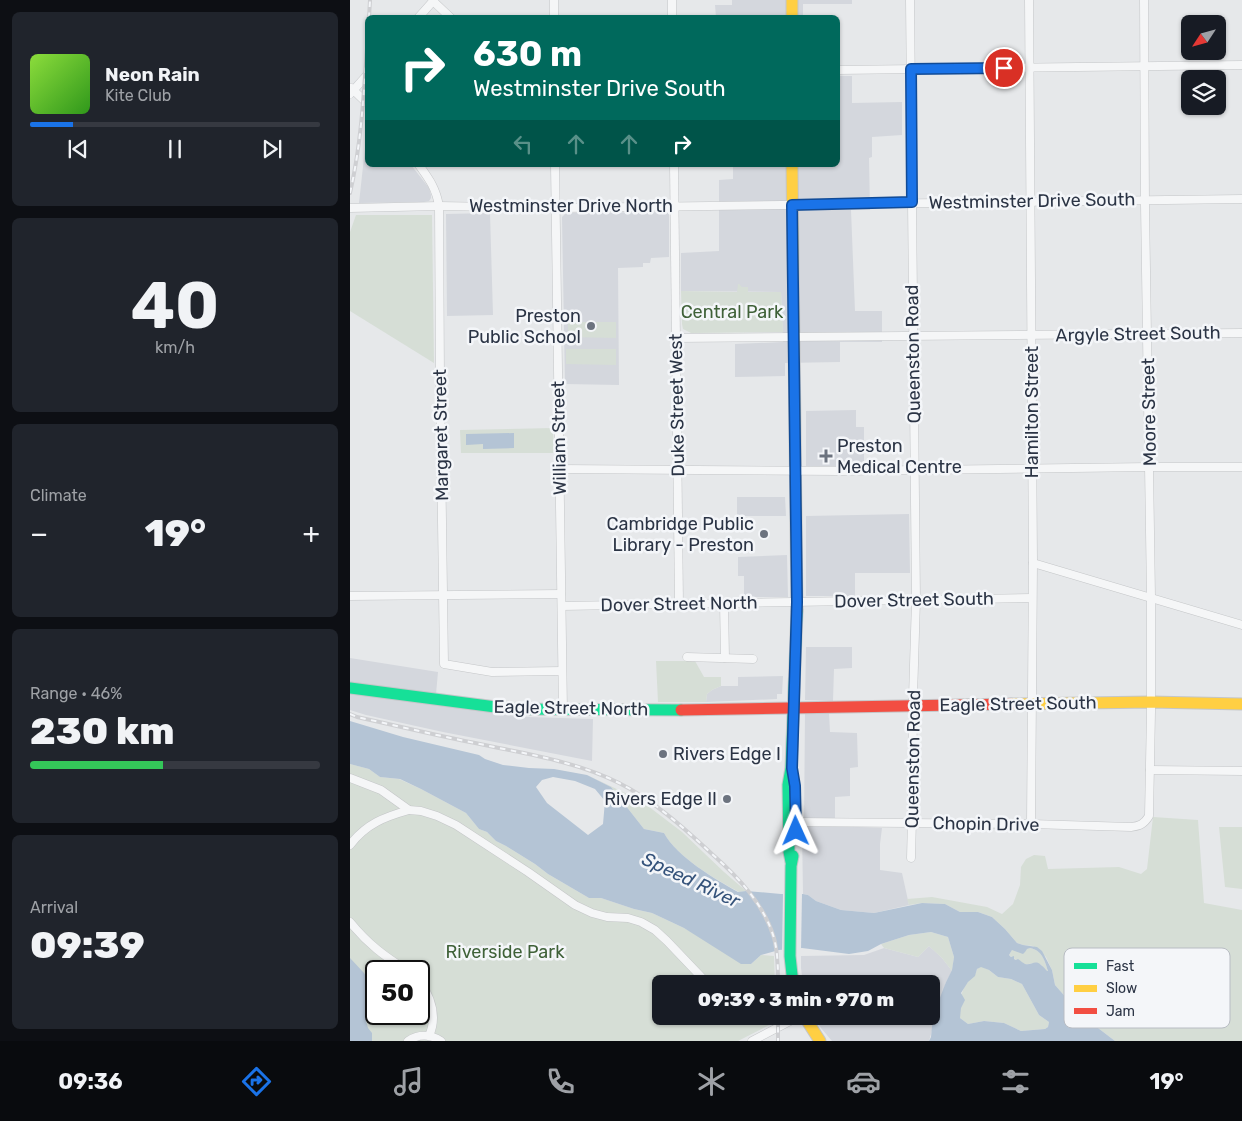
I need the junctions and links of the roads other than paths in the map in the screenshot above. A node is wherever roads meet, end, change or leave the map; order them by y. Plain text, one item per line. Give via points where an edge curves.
1 (554, 0) edge
2 (672, 0) edge
3 (792, 0) edge
4 (910, 0) edge
5 (1029, 0) edge
6 (1144, 0) edge
7 (433, 1) edge
8 (421, 15) edge
9 (448, 15) edge
10 (554, 15) edge
11 (672, 15) edge
12 (792, 15) edge
13 (1242, 65) edge
14 (1144, 66) junction
15 (1030, 68) junction
16 (911, 69) junction
17 (840, 70) edge
18 (365, 77) edge
19 (351, 91) edge
20 (365, 102) edge
21 (420, 167) edge
22 (555, 167) edge
23 (674, 167) edge
24 (792, 167) edge
25 (1242, 199) edge
26 (1145, 200) junction
27 (912, 202) junction
28 (1030, 202) junction
29 (792, 205) junction
30 (439, 206) junction
31 (674, 206) junction
32 (556, 207) junction
33 (350, 208) edge
34 (1148, 333) junction
35 (1242, 333) edge
36 (1031, 335) junction
37 (913, 336) junction
38 (794, 337) junction
39 (676, 338) junction
40 (1149, 467) junction
41 (1242, 467) edge
42 (560, 470) junction
43 (1032, 470) junction
44 (678, 471) junction
45 (795, 471) junction
46 (914, 471) junction
47 (1033, 563) junction
48 (561, 594) junction
49 (443, 595) junction
50 (350, 596) edge
51 (1151, 597) junction
52 (1032, 598) junction
53 (916, 600) junction
54 (797, 602) junction
55 (724, 603) junction
56 (679, 604) junction
57 (562, 606) junction
58 (1242, 624) edge
59 (687, 657) dead end
60 (725, 658) junction
61 (753, 658) dead end
62 (562, 671) junction
63 (350, 688) edge
64 (1151, 702) junction
65 (1032, 704) junction
66 (1242, 704) edge
67 (913, 706) junction
68 (793, 707) junction
69 (563, 710) junction
70 (792, 768) junction
71 (1150, 770) junction
72 (1242, 771) edge
73 (350, 778) edge
74 (409, 810) junction
75 (796, 822) junction
76 (1145, 822) joint
77 (912, 823) junction
78 (1031, 824) junction
79 (350, 845) edge
80 (911, 858) dead end
81 (792, 862) junction
82 (350, 922) edge
83 (390, 960) edge
84 (699, 975) edge
85 (791, 975) edge
86 (430, 1001) edge
87 (783, 1025) edge
88 (808, 1025) edge
89 (429, 1036) junction
90 (408, 1041) edge
91 (440, 1041) edge
92 (752, 1041) edge
93 (820, 1041) edge

1 - 10 street
2 - 11 street
3 - 12 main road
4 - 16 street, Queenston Road
5 - 15 street, Hamilton Street
6 - 14 street, Moore Street
7 - 8 street
7 - 9 street
13 - 14 street
14 - 15 street
14 - 26 street, Moore Street
15 - 16 street
15 - 28 street, Hamilton Street
16 - 17 street
16 - 27 street, Queenston Road
18 - 19 street
19 - 20 street
21 - 30 street, Margaret Street via 436,191
22 - 32 street, William Street
23 - 31 street, Duke Street West
24 - 29 main road
25 - 26 street, Westminster Drive South
26 - 28 street, Westminster Drive South
26 - 34 street, Moore Street
27 - 28 street, Westminster Drive South
27 - 29 street, Westminster Drive South
27 - 37 street, Queenston Road
28 - 36 street, Hamilton Street
29 - 31 street, Westminster Drive North
29 - 38 main road
30 - 32 street, Westminster Drive North
30 - 33 street, Westminster Drive North
30 - 49 street, Margaret Street
31 - 32 street, Westminster Drive North
31 - 39 street, Duke Street West
32 - 42 street, William Street
34 - 35 street, Argyle Street South
34 - 36 street, Argyle Street South
34 - 40 street, Moore Street
36 - 37 street, Argyle Street South
36 - 43 street, Hamilton Street
37 - 38 street, Argyle Street South
37 - 46 street, Queenston Road
38 - 39 street, Argyle Street South
38 - 45 main road
39 - 44 street, Duke Street West
40 - 41 street
40 - 43 street
40 - 51 street, Moore Street
42 - 44 street
42 - 48 street, William Street
43 - 46 street
43 - 47 street, Hamilton Street
44 - 45 street
44 - 56 street, Duke Street West
45 - 46 street
45 - 54 main road
46 - 53 street, Queenston Road
47 - 51 street
47 - 52 street, Hamilton Street
48 - 49 street
48 - 57 street, William Street
49 - 50 street
49 - 62 street, Margaret Street via 444,664 492,672
51 - 58 street
51 - 64 street, Moore Street
52 - 53 street, Dover Street South
52 - 65 street, Hamilton Street
53 - 54 street, Dover Street South
53 - 67 street, Queenston Road
54 - 55 street, Dover Street North
54 - 68 main road
55 - 56 street, Dover Street North
55 - 60 street
56 - 57 street, Dover Street North
57 - 62 street, William Street
59 - 60 street
60 - 61 street
62 - 69 street, William Street
63 - 69 main road, Eagle Street North via 511,709
64 - 65 main road, Eagle Street South
64 - 66 main road, Eagle Street South
64 - 71 street, Moore Street
65 - 67 main road, Eagle Street South
65 - 78 street, Hamilton Street
67 - 68 main road, Eagle Street South
67 - 77 street, Queenston Road
68 - 69 main road, Eagle Street North
68 - 70 main road
70 - 75 main road
70 - 81 main road via 788,785 788,852
71 - 72 street
71 - 76 street, Moore Street via 1149,816
73 - 74 street via 381,790
74 - 79 street via 370,825
74 - 84 street via 437,816 456,825 575,905 607,917 641,922 655,930
75 - 77 street, Chopin Drive
75 - 81 main road
76 - 78 street, Chopin Drive via 1131,827
77 - 78 street, Chopin Drive
77 - 80 street, Queenston Road
81 - 85 main road
82 - 83 street via 362,937
86 - 89 street via 434,1016
87 - 92 street
88 - 93 main road
89 - 90 street via 416,1036
89 - 91 street

